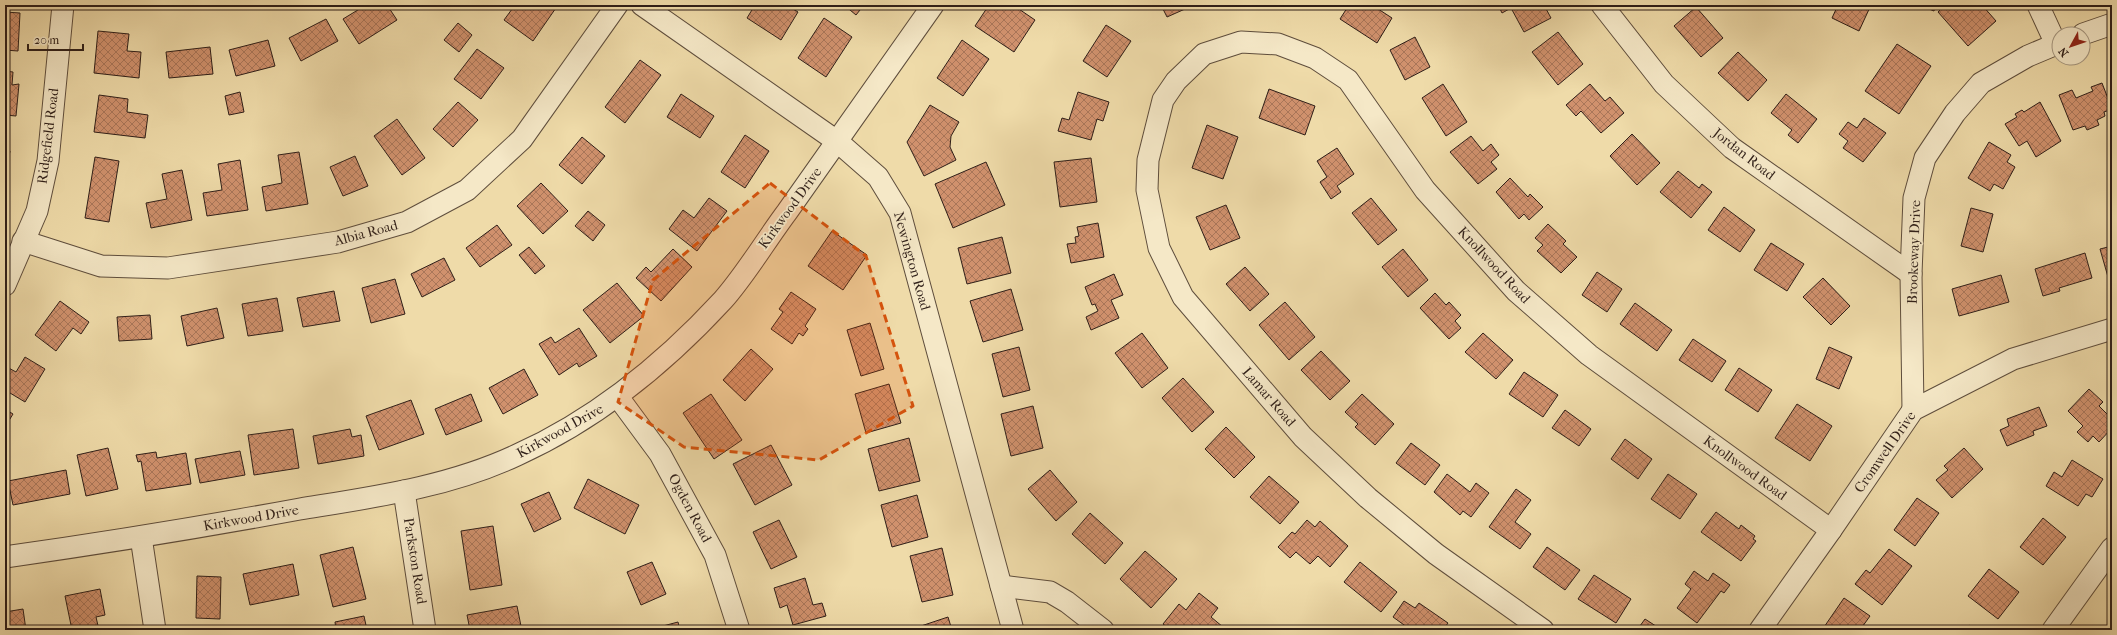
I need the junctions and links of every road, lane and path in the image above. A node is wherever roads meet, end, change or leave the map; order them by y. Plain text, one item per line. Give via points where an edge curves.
1 (62, 5) edge
2 (617, 5) edge
3 (642, 5) edge
4 (933, 5) edge
5 (1602, 5) edge
6 (2038, 5) edge
7 (2112, 24) edge
8 (2051, 30) edge
9 (2091, 31) edge
10 (2051, 46) edge
11 (1176, 81) joint
12 (838, 142) junction
13 (23, 241) junction
14 (1911, 274) junction
15 (5, 285) edge
16 (2112, 329) edge
17 (618, 397) junction
18 (1913, 410) junction
19 (404, 491) junction
20 (1831, 530) junction
21 (141, 537) junction
22 (2112, 548) edge
23 (5, 558) edge
24 (1002, 586) junction
25 (155, 630) edge
26 (425, 630) edge
27 (740, 630) edge
28 (1013, 630) edge
29 (1103, 630) edge
30 (1543, 630) edge
31 (1760, 630) edge
32 (2053, 630) edge

1 - 13 street, Ridgefield Road via 48,161 37,211
2 - 13 street, Albia Road via 522,139 468,190 407,222 338,242 168,268 101,266
3 - 12 street, Newington Road
4 - 12 street, Kirkwood Drive
5 - 14 street, Jordan Road via 1664,84 1732,148
6 - 8 street
7 - 9 street
10 - 14 street, Brookeway Drive via 1981,83 1936,140 1925,158 1914,198
11 - 20 street, Knollwood Road via 1204,54 1241,42 1278,44 1315,58 1348,80 1425,190 1516,291 1589,355
11 - 30 street, Lamar Road via 1163,100 1148,160 1147,190 1159,248 1183,297 1303,437 1368,498 1436,554
12 - 17 street, Kirkwood Drive via 725,298 672,352
12 - 24 street, Newington Road via 878,177 900,212
13 - 15 street, Ridgefield Road
14 - 18 street, Brookeway Drive
16 - 18 street, Cromwell Drive via 2013,359
17 - 19 street, Kirkwood Drive via 569,428 518,455 463,477
17 - 27 street, Ogden Road via 660,454 715,555
18 - 20 street, Cromwell Drive
19 - 21 street, Kirkwood Drive
19 - 26 street, Parkston Road
20 - 31 street, Cromwell Drive
21 - 23 street, Kirkwood Drive
21 - 25 street
22 - 32 street
24 - 28 street, Newington Road
24 - 29 street via 1050,592

